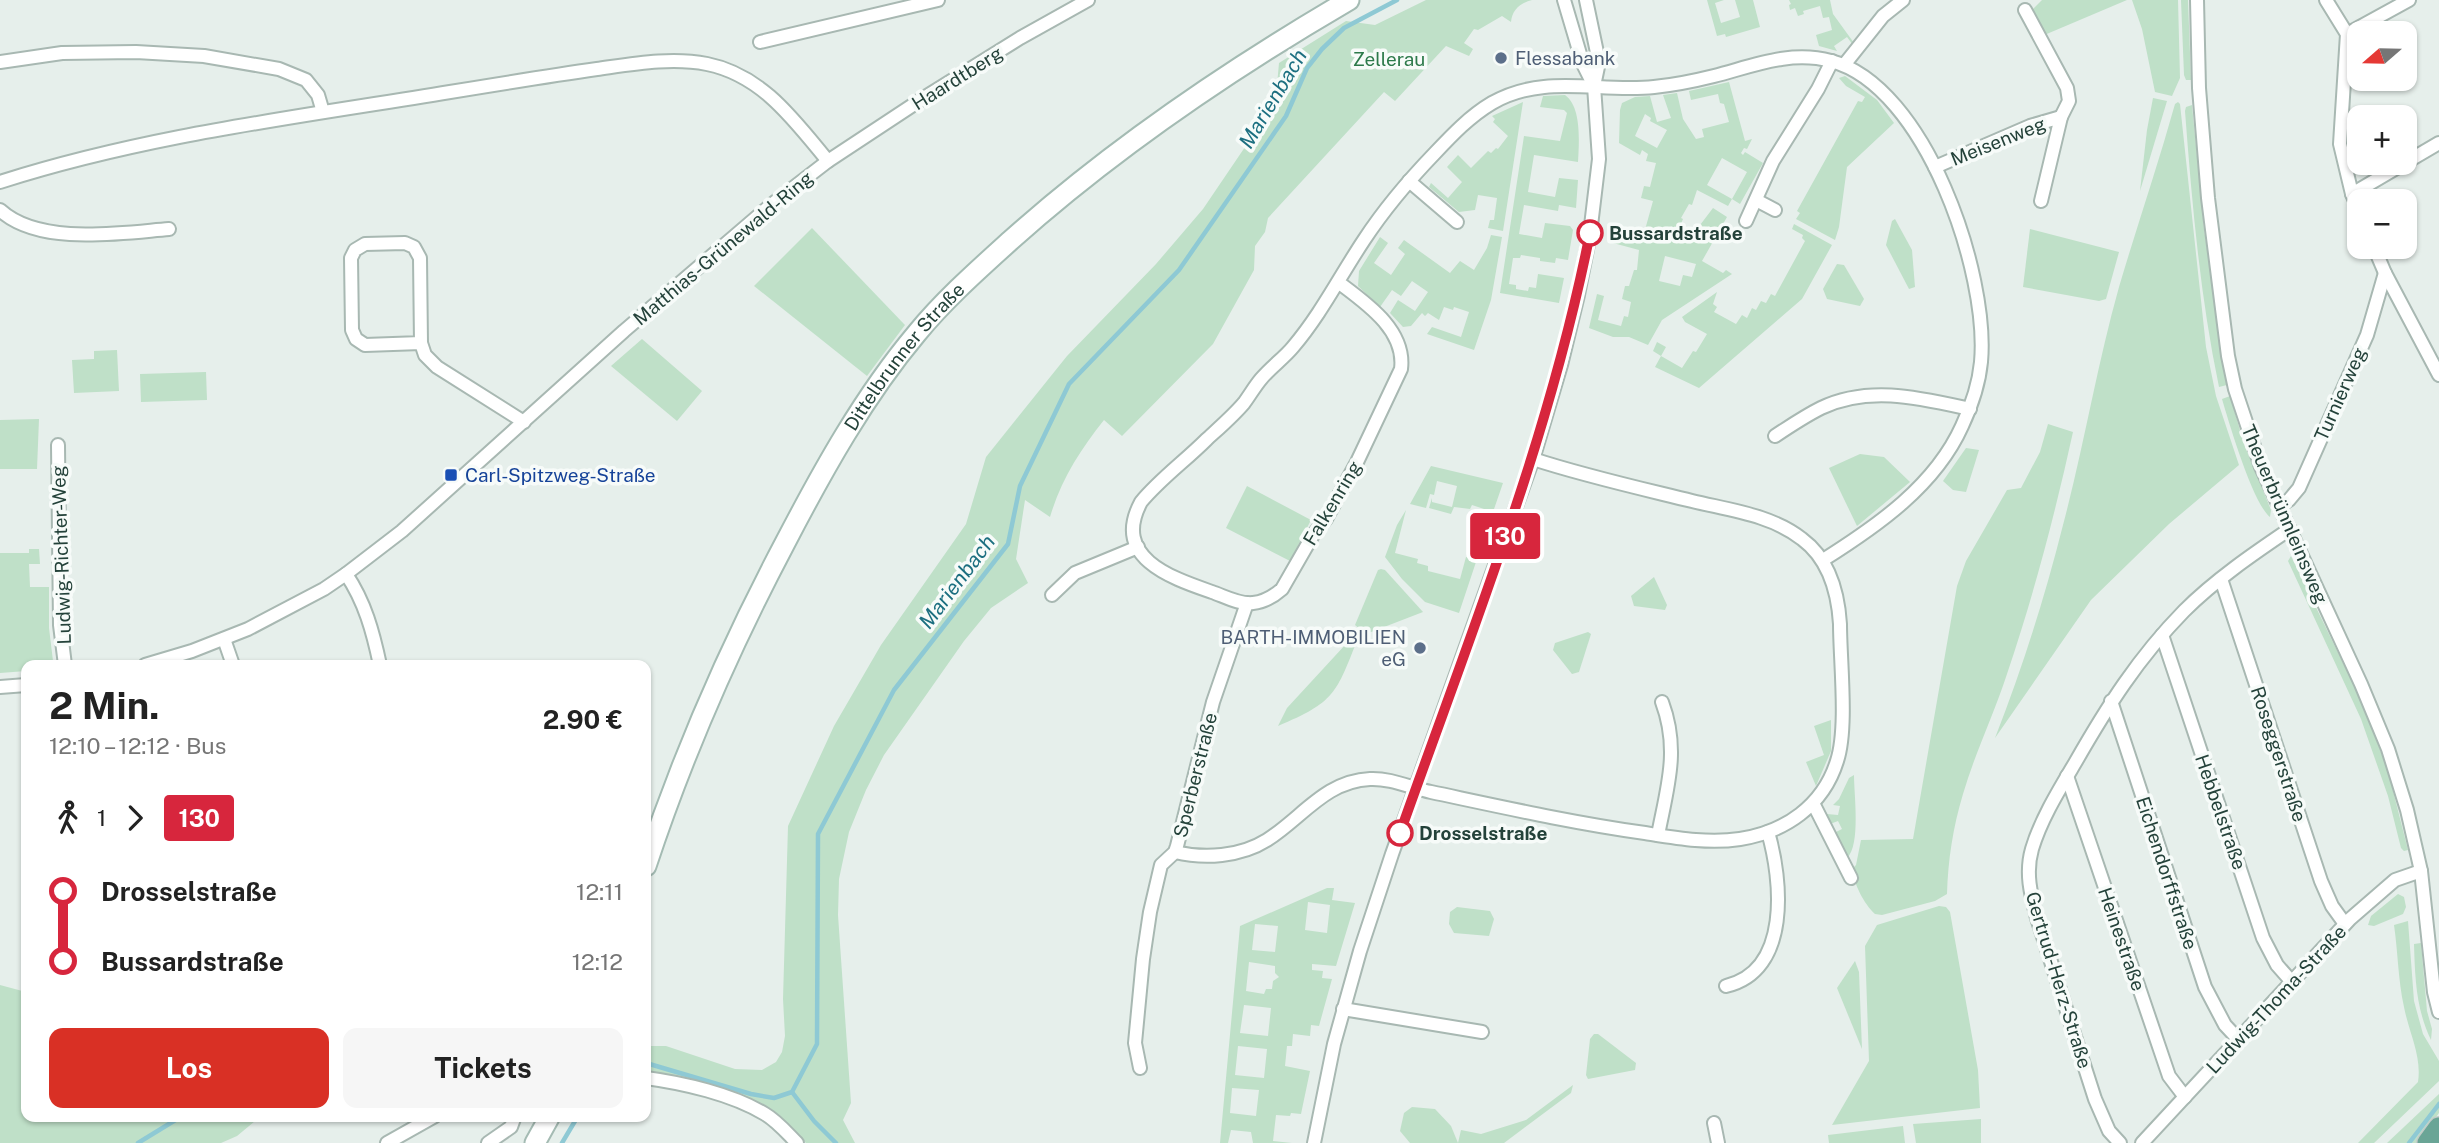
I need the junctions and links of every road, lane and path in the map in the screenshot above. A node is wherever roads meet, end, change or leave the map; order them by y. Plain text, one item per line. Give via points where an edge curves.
1 (938, 0) edge
2 (1349, 0) edge
3 (1564, 0) edge
4 (1586, 0) edge
5 (1903, 0) edge
6 (2197, 0) edge
7 (2326, 0) edge
8 (2409, 0) edge
9 (1079, 2) edge
10 (2025, 10) dead end
11 (2371, 21) edge
12 (2347, 34) joint
13 (760, 42) dead end
14 (0, 62) edge
15 (1838, 63) junction
16 (1594, 86) junction
17 (323, 112) junction
18 (2061, 117) junction
19 (2439, 143) edge
20 (828, 161) junction
21 (1935, 167) junction
22 (1409, 181) junction
23 (0, 182) edge
24 (2351, 189) edge
25 (2361, 189) edge
26 (1756, 200) junction
27 (2041, 201) dead end
28 (0, 210) edge
29 (1775, 210) dead end
30 (1746, 220) dead end
31 (1457, 222) dead end
32 (169, 229) dead end
33 (2379, 259) edge
34 (2385, 273) junction
35 (1338, 282) junction
36 (421, 343) junction
37 (2439, 374) edge
38 (1970, 409) junction
39 (524, 422) junction
40 (1775, 436) dead end
41 (58, 444) dead end
42 (1532, 459) junction
43 (2279, 506) junction
44 (2290, 529) junction
45 (1138, 547) junction
46 (1823, 560) junction
47 (346, 574) junction
48 (2221, 579) junction
49 (1052, 595) dead end
50 (1247, 603) junction
51 (2162, 635) junction
52 (224, 639) junction
53 (64, 660) edge
54 (160, 660) edge
55 (231, 660) edge
56 (379, 660) edge
57 (21, 685) edge
58 (0, 687) edge
59 (2110, 701) junction
60 (1662, 702) dead end
61 (2067, 776) junction
62 (1416, 788) junction
63 (1813, 803) junction
64 (1768, 832) junction
65 (1658, 835) junction
66 (1175, 852) junction
67 (651, 853) edge
68 (2421, 871) junction
69 (1851, 878) dead end
70 (2345, 924) junction
71 (2292, 982) junction
72 (1726, 986) dead end
73 (1343, 1009) junction
74 (2439, 1012) edge
75 (1482, 1032) dead end
76 (2238, 1039) junction
77 (1140, 1068) dead end
78 (651, 1079) edge
79 (2185, 1097) junction
80 (424, 1122) edge
81 (513, 1122) edge
82 (546, 1122) edge
83 (1714, 1123) dead end
84 (2439, 1128) edge
85 (387, 1143) edge
86 (488, 1143) edge
87 (534, 1143) edge
88 (797, 1143) edge
89 (1314, 1143) edge
90 (1718, 1143) edge
91 (2120, 1143) edge
92 (2142, 1143) edge
93 (2428, 1143) edge

1 - 13 street
2 - 67 street, Dittelbrunner Straße via 1221,78 1119,149 967,280 918,332 873,390 810,494 742,625
3 - 16 street
4 - 16 street via 1599,62
5 - 15 street
6 - 43 street, Theuerbrünnleinsweg via 2208,198 2228,356 2250,438
7 - 12 street
8 - 11 street
9 - 20 street, Haardtberg
10 - 18 street, Meisenweg via 2067,88 2069,101
12 - 24 street via 2340,144
14 - 17 street via 62,53 216,58 279,69 306,80 318,95
15 - 16 street via 1784,57 1654,87
15 - 21 street via 1887,97
15 - 26 street via 1773,161
16 - 22 street via 1551,86 1501,98 1472,117
16 - 42 street via 1599,159 1590,234 1561,365
17 - 20 street, Matthias-Grünewald-Ring via 543,76 680,61 708,64 760,87 786,109
17 - 23 street, Matthias-Grünewald-Ring via 145,143
18 - 21 street, Meisenweg
18 - 27 street, Meisenweg
19 - 25 street
20 - 39 street, Matthias-Grünewald-Ring via 723,245
21 - 38 street via 1962,230 1978,304 1981,361
22 - 31 street
22 - 35 street
26 - 29 street
26 - 30 street
28 - 32 street via 46,230 86,235
33 - 34 street
34 - 37 street
34 - 43 street, Turnierweg via 2367,335 2299,488
35 - 45 street via 1297,341 1243,404 1141,502 1134,526
35 - 50 street, Falkenring via 1394,334 1401,349 1401,369 1366,446 1287,582 1268,599
36 - 36 street via 420,258 414,247 365,244 355,250 351,258 356,339 365,345
36 - 39 street via 437,367
38 - 40 street via 1869,394 1824,407
38 - 46 street via 1945,457 1913,493
39 - 47 street, Matthias-Grünewald-Ring via 402,531
41 - 53 street, Ludwig-Richter-Weg
42 - 46 street via 1758,517 1791,531
42 - 62 street
43 - 44 street, Theuerbrünnleinsweg
44 - 48 street, Gertrud-Herz-Straße
44 - 68 street, Theuerbrünnleinsweg via 2381,730
45 - 49 street via 1075,573
45 - 50 street via 1163,573
46 - 63 street via 1839,608 1841,746 1827,786
47 - 52 street, Matthias-Grünewald-Ring
47 - 56 street via 370,621
48 - 51 street, Gertrud-Herz-Straße
48 - 70 street, Roseggerstraße via 2321,881
50 - 66 street, Sperberstraße via 1213,702
51 - 59 street, Gertrud-Herz-Straße
51 - 71 street, Hebbelstraße via 2263,938
52 - 54 street, Matthias-Grünewald-Ring
52 - 55 street
57 - 58 street
59 - 61 street, Gertrud-Herz-Straße
59 - 76 street, Eichendorffstraße via 2205,987 2225,1026
60 - 65 street via 1672,749
61 - 79 street, Heinestraße via 2169,1076
61 - 91 street, Gertrud-Herz-Straße via 2032,850 2031,895 2095,1099 2109,1132
62 - 65 street via 1560,820
62 - 66 street via 1374,779 1353,781 1320,796 1258,845 1204,857
62 - 73 street
63 - 64 street via 1797,818
63 - 69 street
64 - 65 street via 1726,841
64 - 72 street via 1779,892 1774,930 1760,964 1745,979
66 - 77 street, Sperberstraße via 1161,865 1146,937 1135,1043
68 - 70 street, Ludwig-Thoma-Straße via 2395,880
68 - 74 street, Theuerbrünnleinsweg
70 - 71 street, Ludwig-Thoma-Straße
71 - 76 street, Ludwig-Thoma-Straße
73 - 75 street
73 - 89 street
76 - 79 street, Ludwig-Thoma-Straße
78 - 88 street via 745,1105 775,1121
79 - 92 street, Ludwig-Thoma-Straße
80 - 85 street
81 - 86 street
82 - 87 street
83 - 90 street
84 - 93 main road

